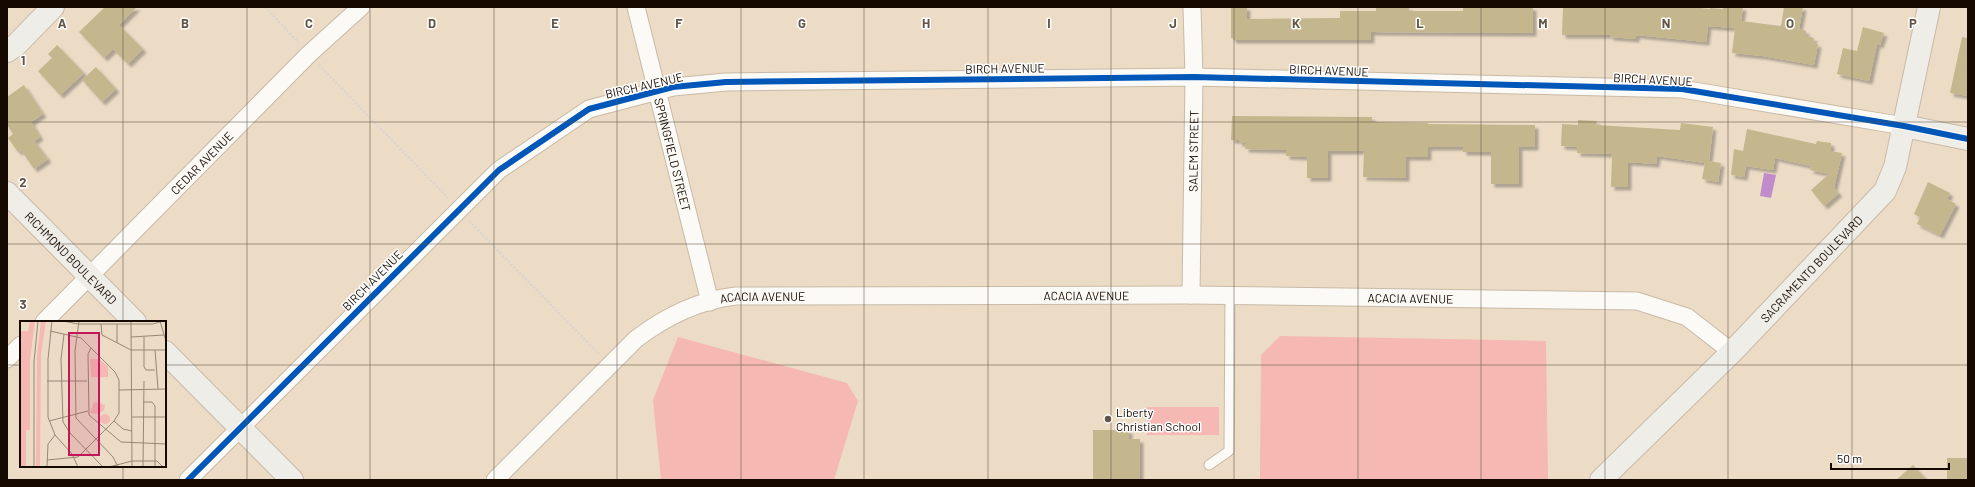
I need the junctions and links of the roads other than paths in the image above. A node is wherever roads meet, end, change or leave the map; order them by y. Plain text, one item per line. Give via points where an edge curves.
1 (53, 7) edge
2 (361, 7) edge
3 (636, 7) edge
4 (1192, 7) edge
5 (1929, 7) edge
6 (7, 51) edge
7 (1194, 77) junction
8 (656, 92) junction
9 (1904, 126) junction
10 (1968, 139) edge
11 (7, 193) edge
12 (90, 276) junction
13 (1191, 295) junction
14 (1230, 296) junction
15 (710, 302) junction
16 (45, 321) edge
17 (134, 321) edge
18 (20, 346) edge
19 (1732, 352) junction
20 (166, 353) edge
21 (7, 359) edge
22 (239, 427) junction
23 (1209, 465) dead end
24 (188, 480) edge
25 (292, 480) edge
26 (495, 480) edge
27 (1601, 480) edge

1 - 6 street
2 - 12 street, CEDAR AVENUE via 309,54
3 - 8 street, SPRINGFIELD STREET
4 - 7 street, SALEM STREET
5 - 9 street, SACRAMENTO BOULEVARD
7 - 8 street, BIRCH AVENUE via 726,82 673,87
7 - 9 street, BIRCH AVENUE via 1682,90
7 - 13 street, SALEM STREET
8 - 15 street, SPRINGFIELD STREET
8 - 22 street, BIRCH AVENUE via 589,109 499,170
9 - 10 street, BIRCH AVENUE
9 - 19 street, SACRAMENTO BOULEVARD via 1895,167 1886,191
11 - 12 street, RICHMOND BOULEVARD
12 - 16 street, CEDAR AVENUE
12 - 17 street, RICHMOND BOULEVARD
13 - 14 street, ACACIA AVENUE
13 - 15 street, ACACIA AVENUE via 747,296
14 - 19 street, ACACIA AVENUE via 1637,301 1687,317
14 - 23 lane via 1230,451
15 - 26 street, ACACIA AVENUE via 662,321 636,339
18 - 21 street
19 - 27 street, SACRAMENTO BOULEVARD
20 - 22 street
22 - 24 street, BIRCH AVENUE
22 - 25 street

